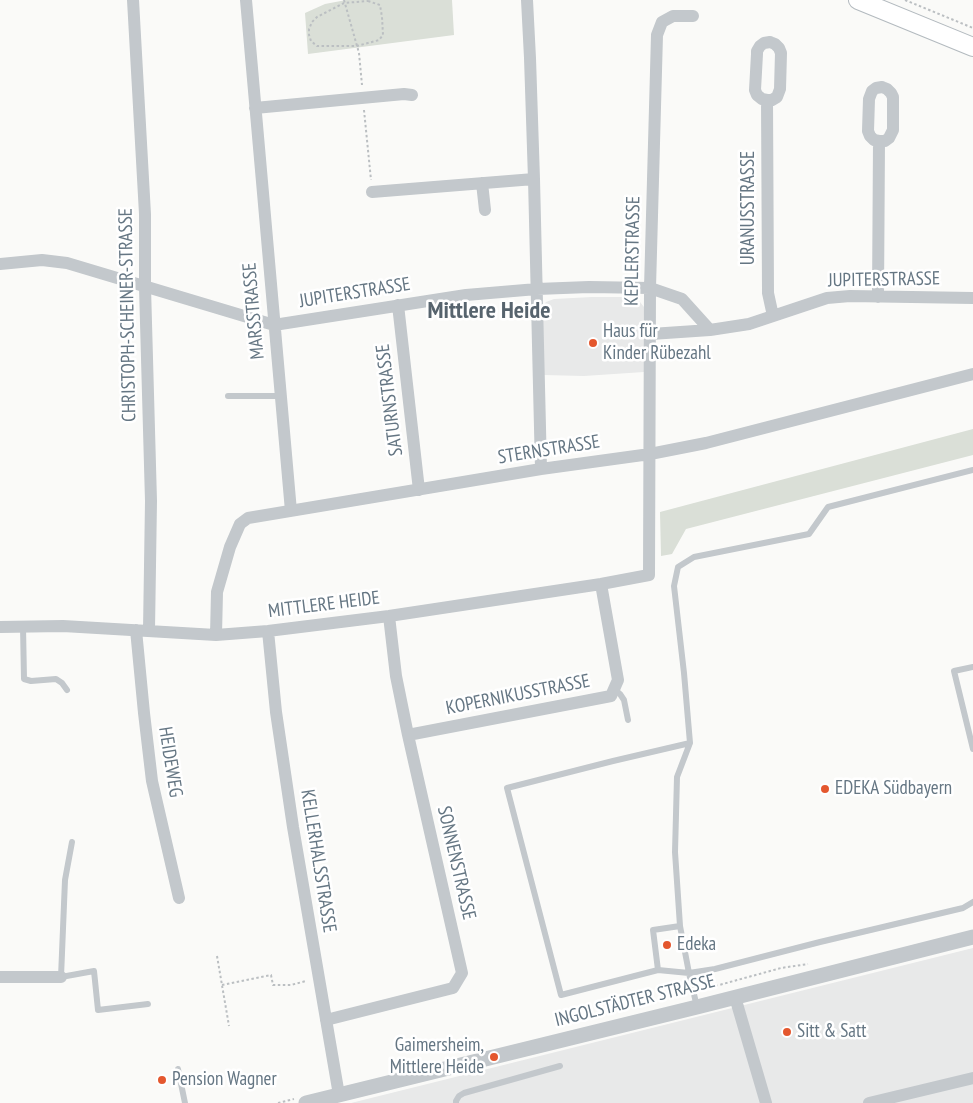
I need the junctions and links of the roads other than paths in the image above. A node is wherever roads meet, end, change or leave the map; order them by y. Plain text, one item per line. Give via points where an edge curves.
1 (134, 0) edge
2 (246, 0) edge
3 (527, 0) edge
4 (858, 0) edge
5 (693, 16) dead end
6 (973, 47) edge
7 (412, 95) dead end
8 (767, 100) dead end
9 (255, 108) junction
10 (879, 141) dead end
11 (534, 178) junction
12 (482, 183) junction
13 (372, 192) dead end
14 (485, 210) dead end
15 (0, 264) edge
16 (145, 287) junction
17 (650, 288) junction
18 (537, 289) junction
19 (878, 297) junction
20 (973, 298) edge
21 (398, 305) junction
22 (773, 316) junction
23 (274, 325) junction
24 (710, 330) junction
25 (651, 334) junction
26 (973, 374) edge
27 (228, 396) dead end
28 (281, 396) junction
29 (650, 454) junction
30 (541, 469) junction
31 (973, 470) edge
32 (419, 490) junction
33 (291, 511) junction
34 (649, 575) joint
35 (601, 584) junction
36 (389, 616) junction
37 (0, 626) edge
38 (23, 626) junction
39 (142, 630) junction
40 (268, 631) junction
41 (216, 635) junction
42 (973, 666) edge
43 (614, 689) junction
44 (66, 690) dead end
45 (628, 720) dead end
46 (408, 735) junction
47 (690, 743) junction
48 (973, 749) edge
49 (72, 842) dead end
50 (179, 898) dead end
51 (973, 902) edge
52 (680, 926) junction
53 (973, 937) edge
54 (658, 970) junction
55 (689, 972) junction
56 (0, 977) edge
57 (61, 977) junction
58 (735, 997) junction
59 (148, 1004) dead end
60 (697, 1007) junction
61 (326, 1020) junction
62 (560, 1066) dead end
63 (178, 1069) dead end
64 (973, 1078) edge
65 (339, 1095) junction
66 (185, 1103) edge
67 (306, 1103) edge
68 (456, 1103) edge
69 (766, 1103) edge
70 (869, 1103) edge

1 - 16 street, CHRISTOPH-SCHEINER-STRASSE via 145,214
2 - 9 street, MARSSTRASSE
3 - 11 street
4 - 6 main road
5 - 17 street, KEPLERSTRASSE via 673,16 662,22 657,35
7 - 9 street
8 - 22 street, URANUSSTRASSE via 768,293
9 - 23 street, MARSSTRASSE
10 - 19 street
11 - 12 street
11 - 18 street
12 - 13 street
12 - 14 street
15 - 16 street, JUPITERSTRASSE via 42,260 67,263
16 - 23 street, JUPITERSTRASSE
16 - 39 street, CHRISTOPH-SCHEINER-STRASSE via 151,501
17 - 18 street, JUPITERSTRASSE
17 - 24 street, JUPITERSTRASSE via 682,299
17 - 25 street, KEPLERSTRASSE
18 - 21 street, JUPITERSTRASSE
18 - 30 street
19 - 20 street, JUPITERSTRASSE
19 - 22 street, JUPITERSTRASSE via 827,298
21 - 23 street, JUPITERSTRASSE
21 - 32 street, SATURNSTRASSE
22 - 24 street, JUPITERSTRASSE
23 - 28 street, MARSSTRASSE
24 - 25 street, JUPITERSTRASSE
25 - 29 street, KEPLERSTRASSE
26 - 29 street, STERNSTRASSE via 706,443
27 - 28 lane
28 - 33 street, MARSSTRASSE
29 - 30 street, STERNSTRASSE
29 - 34 street, KEPLERSTRASSE
30 - 32 street, STERNSTRASSE
31 - 47 lane via 828,507 809,534 694,557 678,567 674,586
32 - 33 street, STERNSTRASSE
33 - 41 street, STERNSTRASSE via 248,518 240,524 217,592
34 - 35 street, MITTLERE HEIDE
35 - 36 street, MITTLERE HEIDE
35 - 43 street, KOPERNIKUSSTRASSE via 618,680
36 - 40 street, MITTLERE HEIDE
36 - 46 street, SONNENSTRASSE via 396,676
37 - 38 street, MITTLERE HEIDE
38 - 39 street, MITTLERE HEIDE
38 - 44 lane via 24,679 56,679
39 - 41 street, MITTLERE HEIDE
39 - 50 street, HEIDEWEG via 144,713 152,781
40 - 41 street, MITTLERE HEIDE
40 - 61 street, KELLERHALSSTRASSE via 292,827
42 - 48 lane via 954,672
43 - 45 lane via 624,700
43 - 46 street, KOPERNIKUSSTRASSE via 611,696
46 - 61 street, SONNENSTRASSE via 462,973 453,988
47 - 52 lane via 677,777 675,852
47 - 54 lane via 507,788 562,995
49 - 57 lane via 65,880
51 - 55 lane via 963,908 716,969
52 - 54 lane via 653,930
52 - 55 lane
53 - 58 street, INGOLSTÄDTER STRASSE
54 - 55 lane
55 - 60 lane
56 - 57 street
57 - 59 lane via 94,971 98,1010
58 - 60 street, INGOLSTÄDTER STRASSE
58 - 69 street
60 - 65 street, INGOLSTÄDTER STRASSE
61 - 65 street, KELLERHALSSTRASSE
62 - 68 lane via 464,1093
63 - 66 lane
64 - 70 street
65 - 67 street, INGOLSTÄDTER STRASSE

